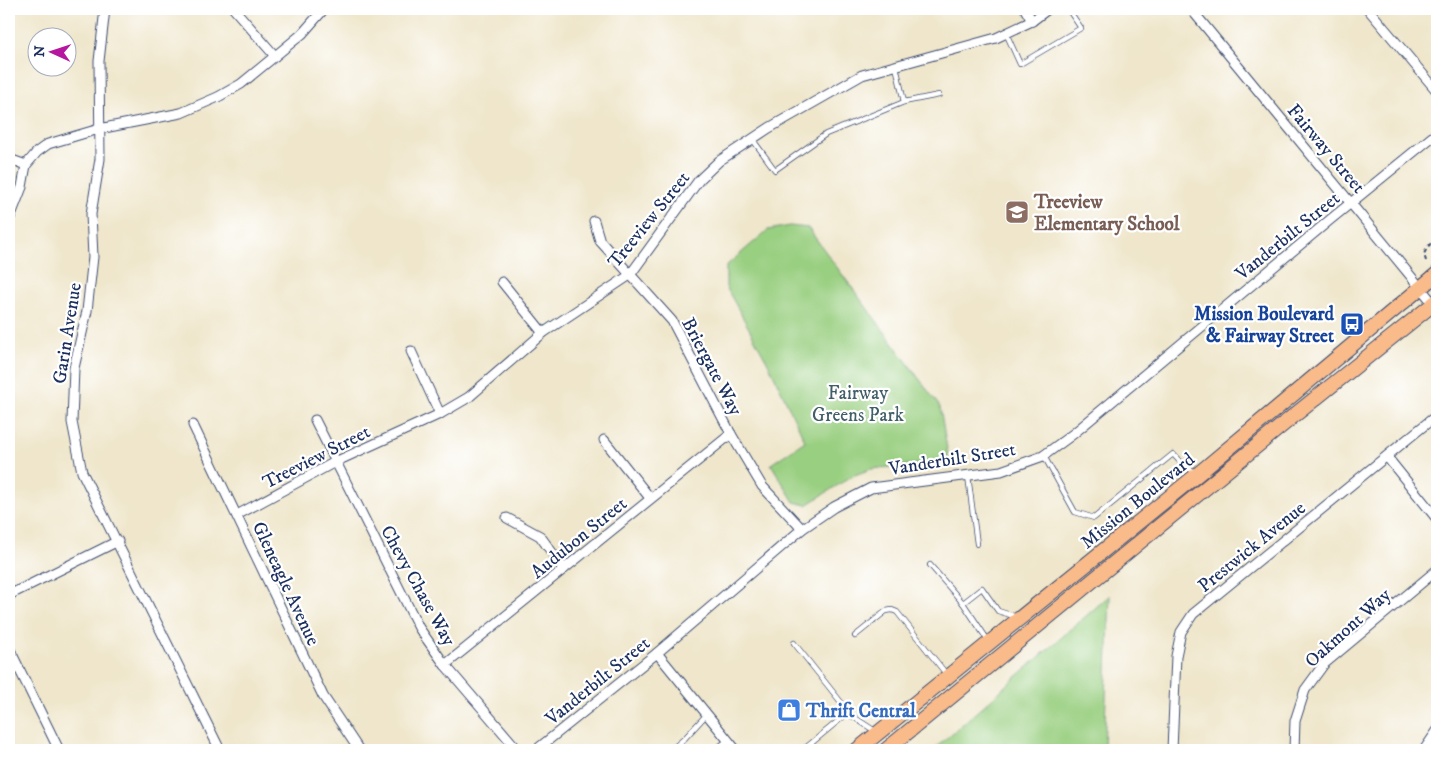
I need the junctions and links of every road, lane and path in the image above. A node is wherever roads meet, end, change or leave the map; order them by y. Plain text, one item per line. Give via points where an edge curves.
1 (105, 9) edge
2 (234, 9) edge
3 (324, 9) edge
4 (1024, 9) edge
5 (1048, 9) edge
6 (1068, 9) edge
7 (1191, 9) edge
8 (1368, 9) edge
9 (1032, 22) junction
10 (1006, 33) junction
11 (275, 56) junction
12 (896, 66) junction
13 (1437, 91) edge
14 (939, 94) dead end
15 (904, 102) junction
16 (100, 129) junction
17 (1437, 133) edge
18 (753, 140) junction
19 (9, 159) edge
20 (26, 165) junction
21 (1352, 203) junction
22 (9, 220) edge
23 (594, 221) dead end
24 (1437, 236) edge
25 (1426, 261) dead end
26 (1437, 274) edge
27 (630, 275) junction
28 (502, 282) dead end
29 (1421, 288) junction
30 (1436, 304) edge
31 (543, 333) junction
32 (411, 351) dead end
33 (440, 414) junction
34 (1437, 415) edge
35 (315, 420) dead end
36 (193, 425) dead end
37 (731, 434) junction
38 (604, 440) dead end
39 (1043, 456) junction
40 (1386, 457) junction
41 (335, 462) junction
42 (1198, 474) junction
43 (968, 476) junction
44 (650, 498) junction
45 (237, 515) junction
46 (506, 518) dead end
47 (1437, 519) edge
48 (802, 530) junction
49 (118, 541) junction
50 (977, 544) dead end
51 (930, 565) dead end
52 (564, 570) junction
53 (1437, 570) edge
54 (9, 595) edge
55 (963, 603) junction
56 (1021, 618) junction
57 (855, 636) dead end
58 (794, 643) dead end
59 (990, 643) junction
60 (9, 648) edge
61 (657, 653) junction
62 (445, 665) junction
63 (948, 677) junction
64 (849, 712) junction
65 (707, 714) junction
66 (1437, 731) edge
67 (879, 733) junction
68 (728, 740) junction
69 (59, 750) edge
70 (220, 750) edge
71 (359, 750) edge
72 (518, 750) edge
73 (536, 750) edge
74 (671, 750) edge
75 (715, 750) edge
76 (736, 750) edge
77 (803, 750) edge
78 (857, 750) edge
79 (886, 750) edge
80 (1172, 750) edge
81 (1294, 750) edge
82 (1424, 750) edge

1 - 16 street, Garin Avenue via 99,61
2 - 11 street
3 - 11 street via 302,34
4 - 9 street
5 - 9 street, Treeview Street
6 - 10 lane via 1081,28 1020,64
7 - 21 street, Fairway Street
8 - 13 street
9 - 10 street, Treeview Street
10 - 12 street, Treeview Street
11 - 16 street via 241,84 196,107
12 - 15 lane
12 - 18 street, Treeview Street via 862,75
14 - 15 lane
15 - 18 lane via 826,134 775,170
16 - 20 street via 48,144
16 - 49 street, Garin Avenue via 100,158 91,214 93,257 87,311 74,368 72,422 82,472
17 - 21 street, Vanderbilt Street
18 - 27 street, Treeview Street via 719,161 699,180
19 - 20 street
20 - 22 street via 22,187
21 - 29 street, Fairway Street
21 - 39 street, Vanderbilt Street
23 - 27 street, Briergate Way via 600,241
24 - 25 path via 1424,254
26 - 29 main road, Mission Boulevard
27 - 31 street, Treeview Street
27 - 37 street, Briergate Way via 672,321
28 - 31 street
29 - 30 street, Fairway Street
29 - 42 main road, Mission Boulevard
30 - 79 main road, Mission Boulevard via 1276,430
31 - 33 street, Treeview Street via 469,396
32 - 33 street
33 - 41 street, Treeview Street
34 - 40 street, Prestwick Avenue
35 - 41 street, Chevy Chase Way
36 - 45 street, Gleneagle Avenue
37 - 44 street, Audubon Street
37 - 48 street, Briergate Way via 762,486
38 - 44 street
39 - 42 lane via 1075,512 1094,518 1173,454
39 - 43 street, Vanderbilt Street via 1001,471
40 - 47 street
40 - 80 street, Prestwick Avenue via 1193,614 1181,632 1176,656
41 - 45 street, Treeview Street
41 - 62 street, Chevy Chase Way via 419,628
42 - 56 main road, Mission Boulevard
43 - 48 street, Vanderbilt Street via 871,488 834,507
43 - 50 lane
44 - 52 street, Audubon Street
45 - 71 street, Gleneagle Avenue via 323,696
46 - 52 street via 540,536
48 - 61 street, Vanderbilt Street
49 - 54 street
49 - 70 street, Garin Avenue
51 - 55 lane
52 - 62 street, Audubon Street
53 - 81 street, Oakmont Way via 1324,664 1305,690 1295,721
55 - 56 lane via 982,588 998,611
55 - 59 lane
56 - 59 main road, Mission Boulevard
57 - 63 lane via 886,611 897,612
58 - 64 lane
59 - 63 main road, Mission Boulevard
60 - 69 street
61 - 65 street
61 - 73 street, Vanderbilt Street
62 - 72 street, Chevy Chase Way
63 - 67 main road, Mission Boulevard
64 - 67 lane
64 - 77 lane
65 - 68 street
65 - 74 lane
66 - 82 street
67 - 78 main road, Mission Boulevard
68 - 75 lane
68 - 76 street

